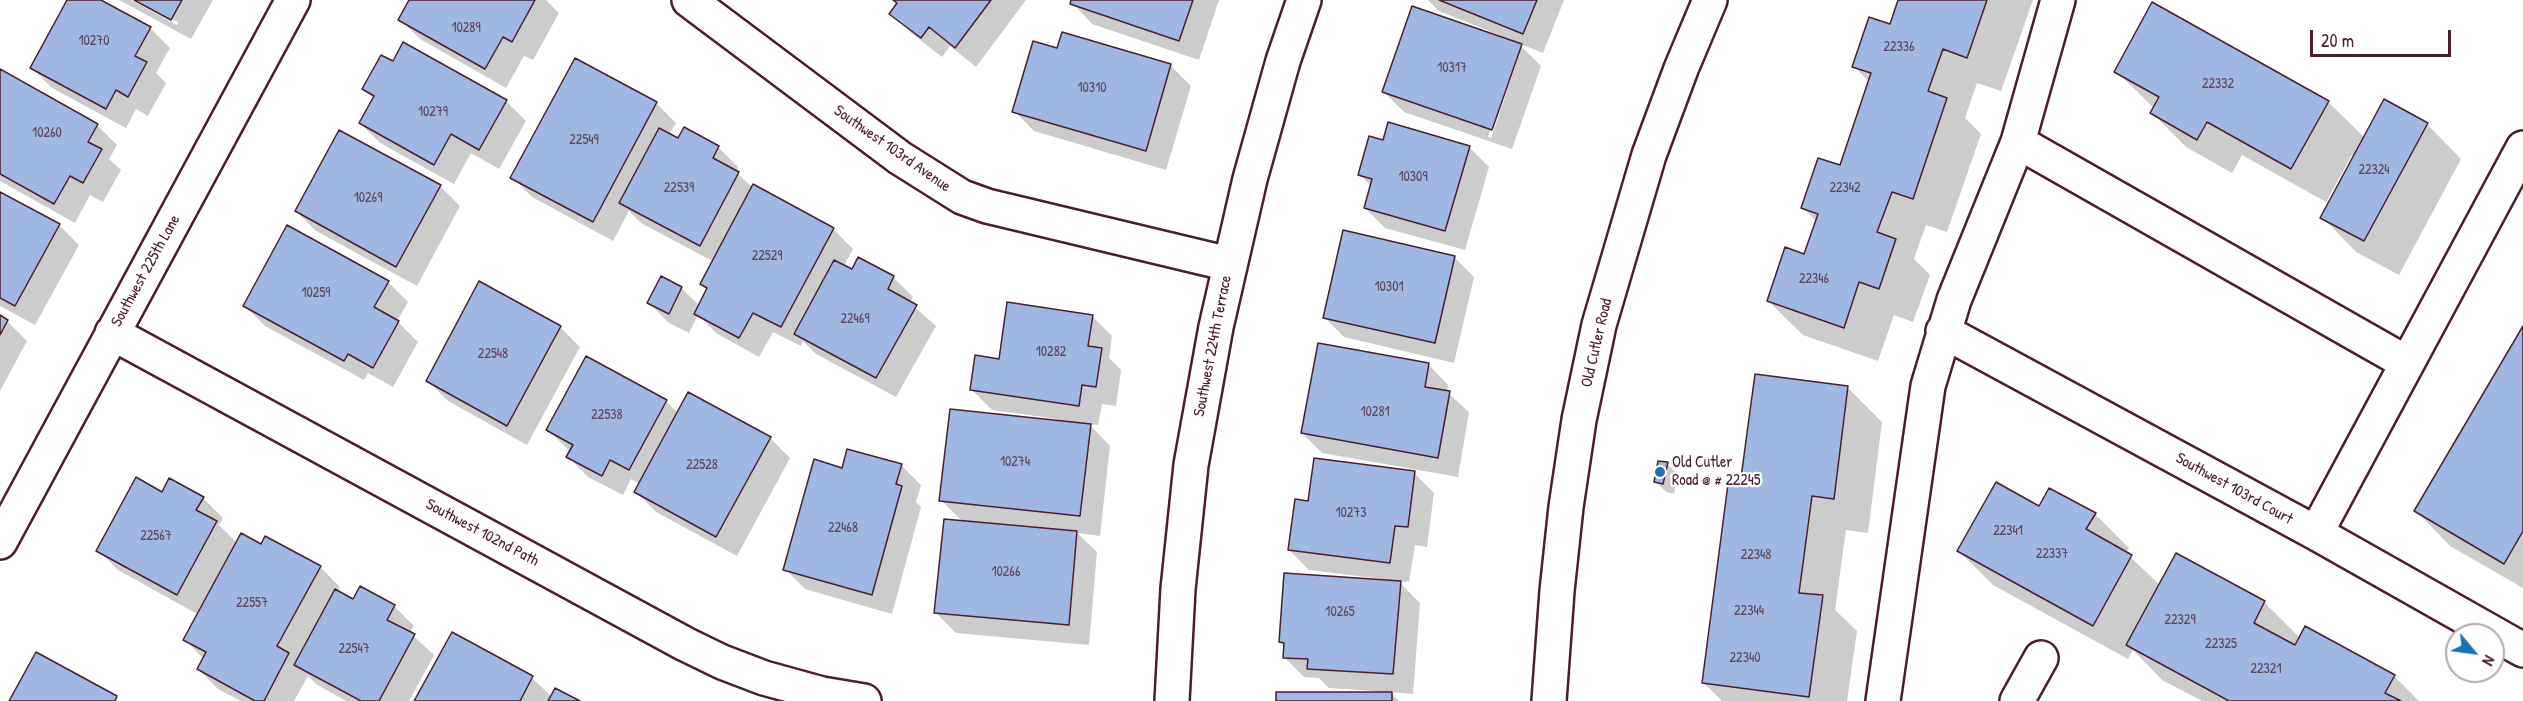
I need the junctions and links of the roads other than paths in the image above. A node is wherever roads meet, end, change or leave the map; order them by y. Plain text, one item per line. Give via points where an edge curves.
1 (293, 0) edge
2 (689, 0) edge
3 (1304, 0) edge
4 (1710, 0) edge
5 (2058, 0) edge
6 (2018, 142) junction
7 (2523, 148) edge
8 (1229, 264) junction
9 (1943, 332) junction
10 (112, 333) junction
11 (2408, 363) junction
12 (2316, 533) junction
13 (0, 542) edge
14 (2523, 650) edge
15 (2041, 658) dead end
16 (864, 701) edge
17 (1172, 701) edge
18 (1549, 701) edge
19 (1883, 701) edge
20 (2018, 701) edge

1 - 10 street, Southwest 225th Lane
2 - 8 street, Southwest 103rd Avenue via 900,158 962,197
3 - 8 street, Southwest 224th Terrace via 1268,115
4 - 18 street, Old Cutler Road via 1649,155 1599,325 1566,507
5 - 6 street
6 - 9 street
6 - 11 street
7 - 11 street
8 - 17 street, Southwest 224th Terrace via 1191,465 1178,589
9 - 12 street, Southwest 103rd Court
9 - 19 street via 1923,416
10 - 13 street, Southwest 225th Lane
10 - 16 street, Southwest 102nd Path via 713,657 764,678
11 - 12 street
12 - 14 street, Southwest 103rd Court
15 - 20 street

